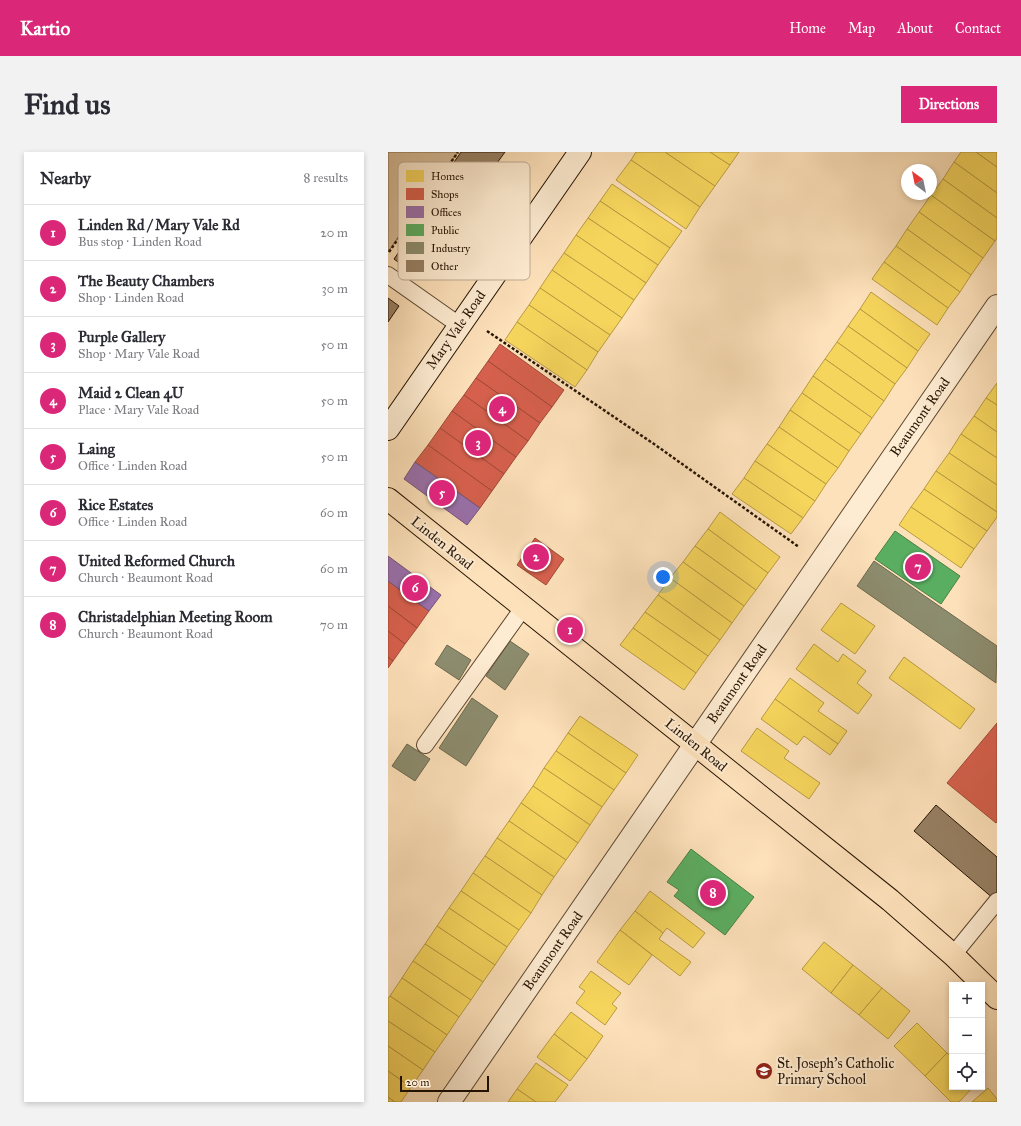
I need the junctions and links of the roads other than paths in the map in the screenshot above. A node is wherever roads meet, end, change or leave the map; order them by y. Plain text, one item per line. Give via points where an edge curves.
1 (580, 152) edge
2 (530, 224) edge
3 (388, 275) edge
4 (491, 280) edge
5 (997, 306) edge
6 (462, 322) junction
7 (388, 429) edge
8 (388, 499) edge
9 (523, 608) junction
10 (695, 744) junction
11 (425, 745) dead end
12 (997, 901) edge
13 (953, 955) junction
14 (997, 998) edge
15 (449, 1102) edge

1 - 2 street, Mary Vale Road
3 - 6 lane
4 - 6 street, Mary Vale Road
5 - 10 street, Beaumont Road
6 - 7 street, Mary Vale Road
8 - 9 highway, Linden Road
9 - 10 highway, Linden Road
9 - 11 lane
10 - 13 highway, Linden Road via 890,900
10 - 15 street, Beaumont Road
12 - 13 lane
13 - 14 highway, Linden Road

